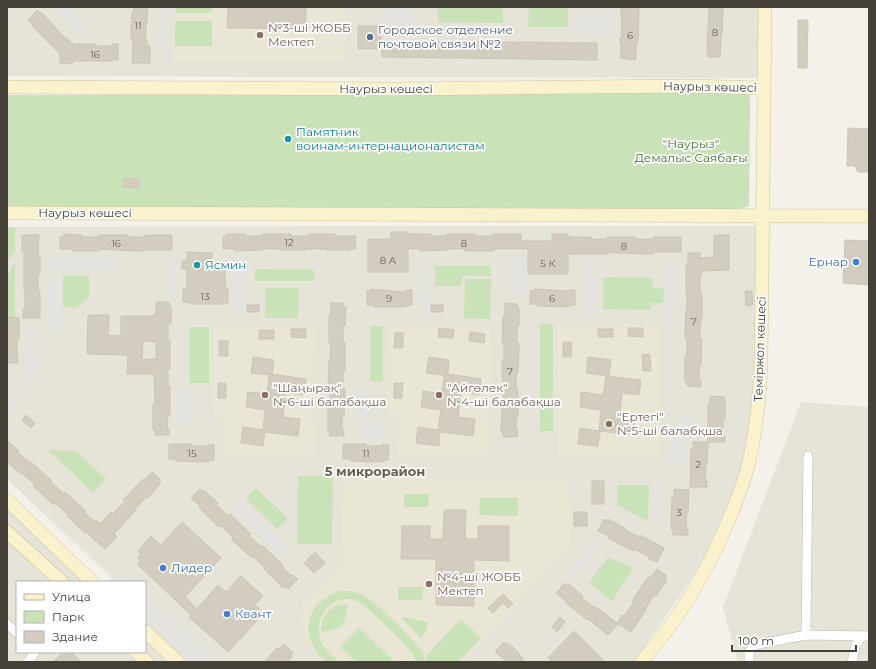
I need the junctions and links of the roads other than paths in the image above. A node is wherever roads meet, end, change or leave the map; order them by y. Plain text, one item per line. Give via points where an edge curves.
1 (765, 7) edge
2 (7, 88) edge
3 (764, 88) junction
4 (7, 213) edge
5 (762, 216) junction
6 (869, 216) edge
7 (808, 456) dead end
8 (7, 500) edge
9 (7, 532) edge
10 (61, 581) edge
11 (91, 581) edge
12 (7, 624) edge
13 (16, 632) edge
14 (146, 632) edge
15 (806, 635) junction
16 (865, 636) edge
17 (33, 653) edge
18 (137, 653) edge
19 (28, 662) edge
20 (147, 662) edge
21 (178, 662) edge
22 (641, 662) edge
23 (749, 662) edge
24 (852, 662) edge

1 - 3 street, Теміржол көшесі
2 - 3 street, Наурыз көшесі
3 - 5 street, Теміржол көшесі
4 - 5 street, Наурыз көшесі
5 - 6 street, Наурыз көшесі
5 - 22 street, Теміржол көшесі via 761,377 757,421 747,468 714,555 679,614
7 - 15 street
8 - 11 street
9 - 10 street
12 - 13 street
14 - 21 street
15 - 16 street
15 - 23 street via 754,644 749,652
16 - 24 street via 856,645
17 - 19 street
18 - 20 street

